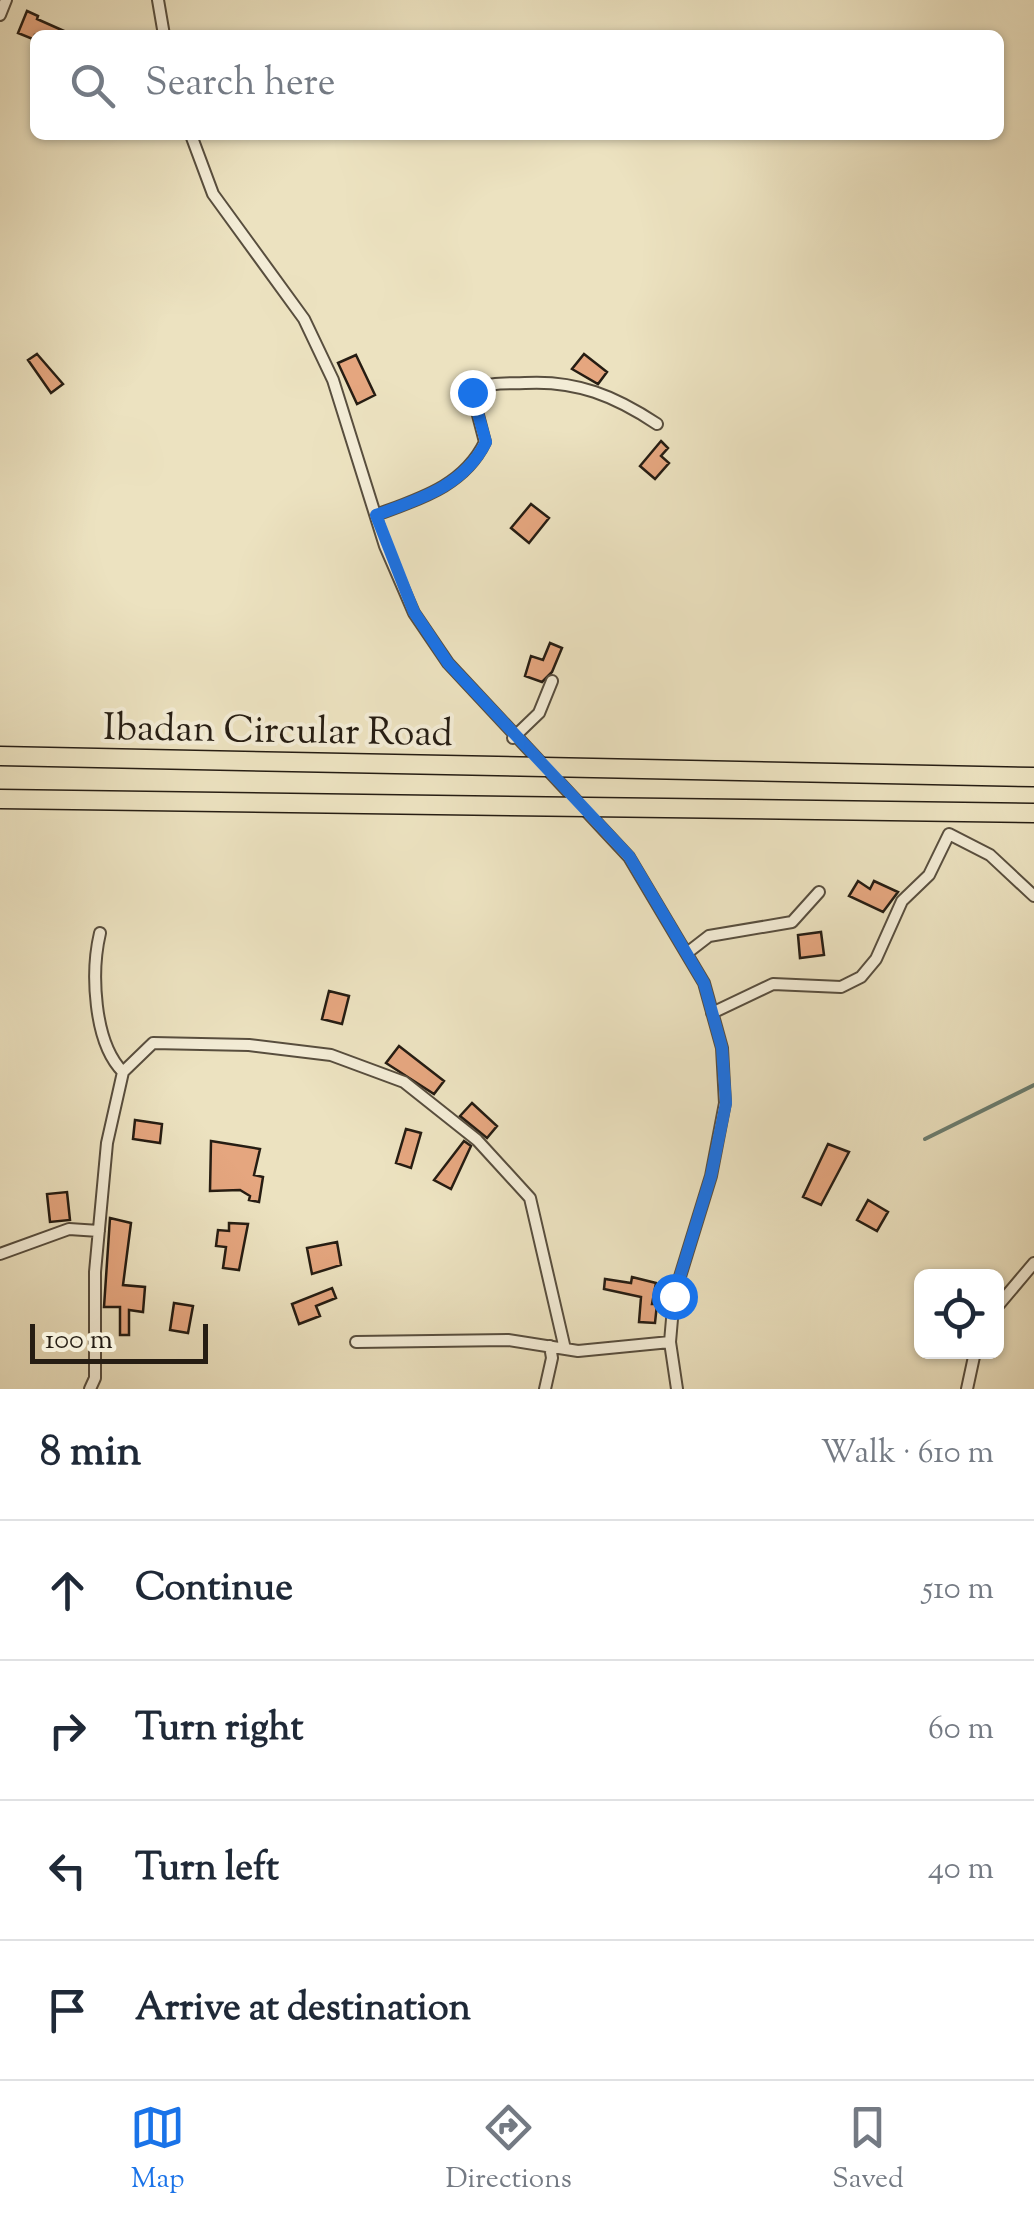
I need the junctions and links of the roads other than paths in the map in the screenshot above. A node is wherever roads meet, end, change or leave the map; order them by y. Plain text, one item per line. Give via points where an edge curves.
1 (6, 0) edge
2 (158, 0) edge
3 (0, 15) edge
4 (163, 30) edge
5 (194, 140) edge
6 (657, 424) dead end
7 (376, 515) junction
8 (552, 681) dead end
9 (514, 738) junction
10 (0, 756) edge
11 (1034, 777) edge
12 (0, 799) edge
13 (1034, 812) edge
14 (820, 892) dead end
15 (1034, 896) edge
16 (100, 932) dead end
17 (687, 953) junction
18 (712, 1013) junction
19 (124, 1072) junction
20 (99, 1231) junction
21 (0, 1254) edge
22 (1034, 1263) edge
23 (1004, 1299) edge
24 (356, 1342) dead end
25 (670, 1342) junction
26 (550, 1346) junction
27 (564, 1348) junction
28 (973, 1359) edge
29 (90, 1389) edge
30 (545, 1389) edge
31 (677, 1389) edge
32 (967, 1389) edge

1 - 3 street
2 - 4 street
5 - 7 street via 213,194 304,318 333,380
6 - 7 street via 583,386 488,383 472,392 486,442 476,461 427,499
7 - 9 street via 414,612 448,663
8 - 9 street via 539,713
9 - 17 street via 629,856
10 - 11 highway, Ibadan Circular Road
12 - 13 highway, Ibadan Circular Road
14 - 17 street via 792,922 709,936
15 - 18 street via 990,855 949,834 929,875 902,901 861,978 841,987 773,984
16 - 19 street via 93,961 103,1031
17 - 18 street
18 - 25 street via 726,1103 674,1296
19 - 20 street
19 - 27 street via 154,1042 249,1045 331,1055 404,1082 477,1140 530,1198
20 - 21 street via 69,1229
20 - 29 street via 96,1378
22 - 23 street
24 - 26 street via 508,1340
25 - 27 street
25 - 31 street
26 - 27 street
26 - 30 street
28 - 32 street

